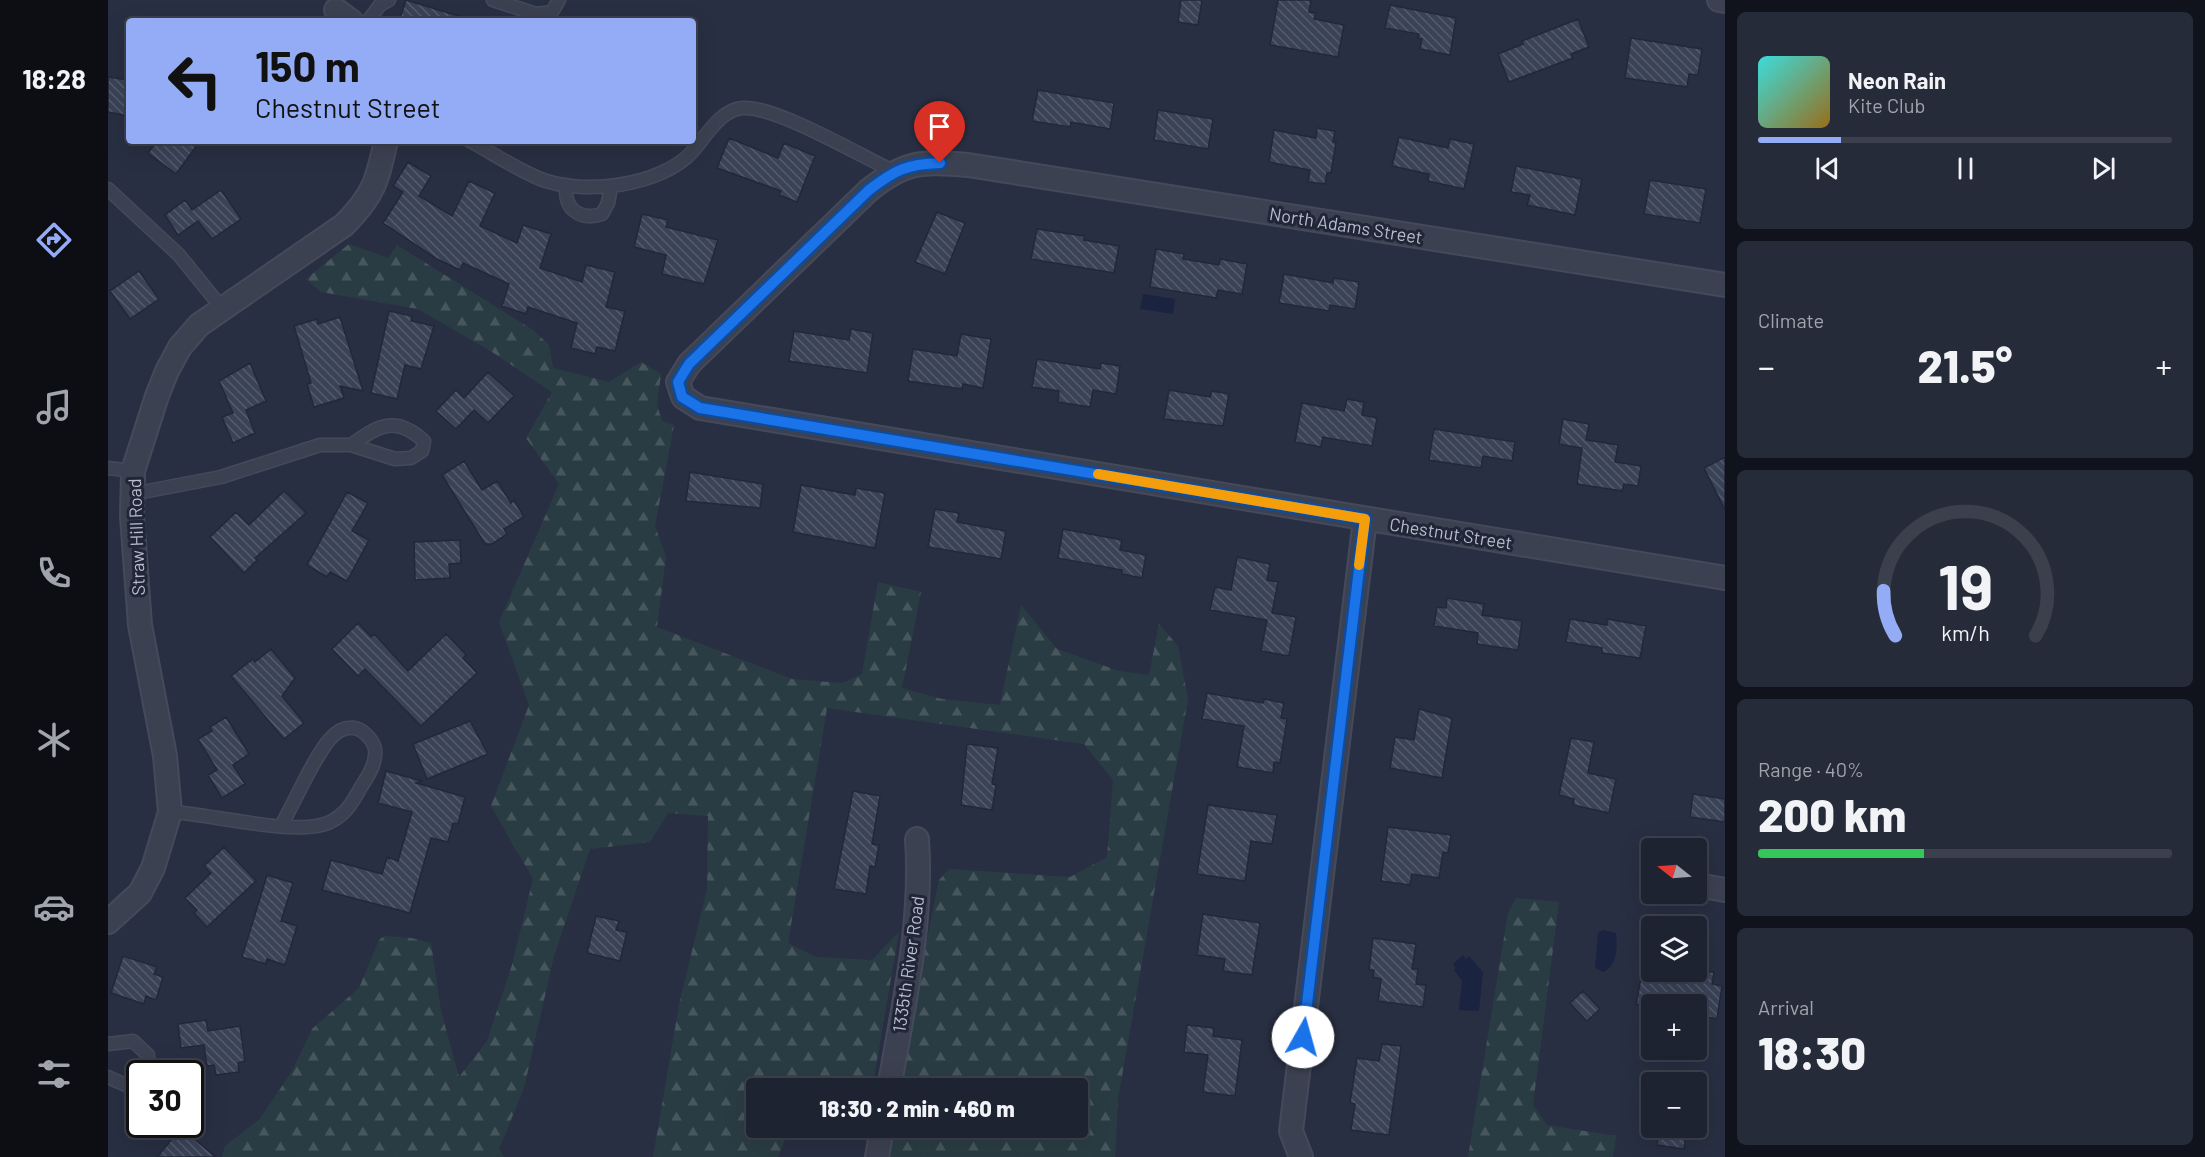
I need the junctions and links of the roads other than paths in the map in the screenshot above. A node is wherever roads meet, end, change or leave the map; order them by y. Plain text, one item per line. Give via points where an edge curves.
1 (389, 0) edge
2 (493, 0) edge
3 (559, 0) edge
4 (1719, 0) edge
5 (1725, 1) edge
6 (513, 4) edge
7 (370, 18) edge
8 (385, 144) edge
9 (476, 144) edge
10 (893, 171) junction
11 (567, 185) junction
12 (611, 186) junction
13 (108, 189) edge
14 (1725, 285) edge
15 (222, 307) junction
16 (351, 445) junction
17 (108, 468) edge
18 (133, 471) junction
19 (132, 494) junction
20 (1365, 519) junction
21 (1725, 578) edge
22 (170, 812) junction
23 (281, 826) junction
24 (917, 839) dead end
25 (108, 922) edge
26 (108, 1044) edge
27 (148, 1060) edge
28 (108, 1077) edge
29 (891, 1078) edge
30 (126, 1085) edge
31 (880, 1138) edge
32 (877, 1157) edge
33 (1301, 1157) edge

1 - 7 lane
2 - 6 lane
3 - 6 lane via 552,12 536,14
4 - 5 street
8 - 15 street, Straw Hill Road via 376,184 363,207 344,225
9 - 11 lane via 539,178
10 - 12 lane via 769,111 744,108 729,110 690,154 661,174
10 - 14 street, North Adams Street via 915,164 968,165
10 - 20 street, Chestnut Street via 689,364 678,382 682,397 700,408
11 - 12 lane
11 - 12 lane via 568,206 591,218 602,214
13 - 15 lane via 179,255
15 - 18 street, Straw Hill Road via 180,347 167,371
16 - 16 lane via 395,459 411,459 422,451 424,441 410,428 395,424 377,428
16 - 19 lane via 320,445 221,477
17 - 18 lane
18 - 19 street, Straw Hill Road
19 - 22 street, Straw Hill Road via 140,625 165,756
20 - 21 street, Chestnut Street
20 - 33 street via 1291,1131
22 - 23 lane
22 - 25 street, Straw Hill Road via 144,886
23 - 23 lane via 330,823 347,811 373,768 375,749 366,734 356,728 342,728 329,739
24 - 29 street, 1335th River Road via 919,893 915,942
26 - 27 lane via 133,1041 148,1055
28 - 30 lane
31 - 32 street

